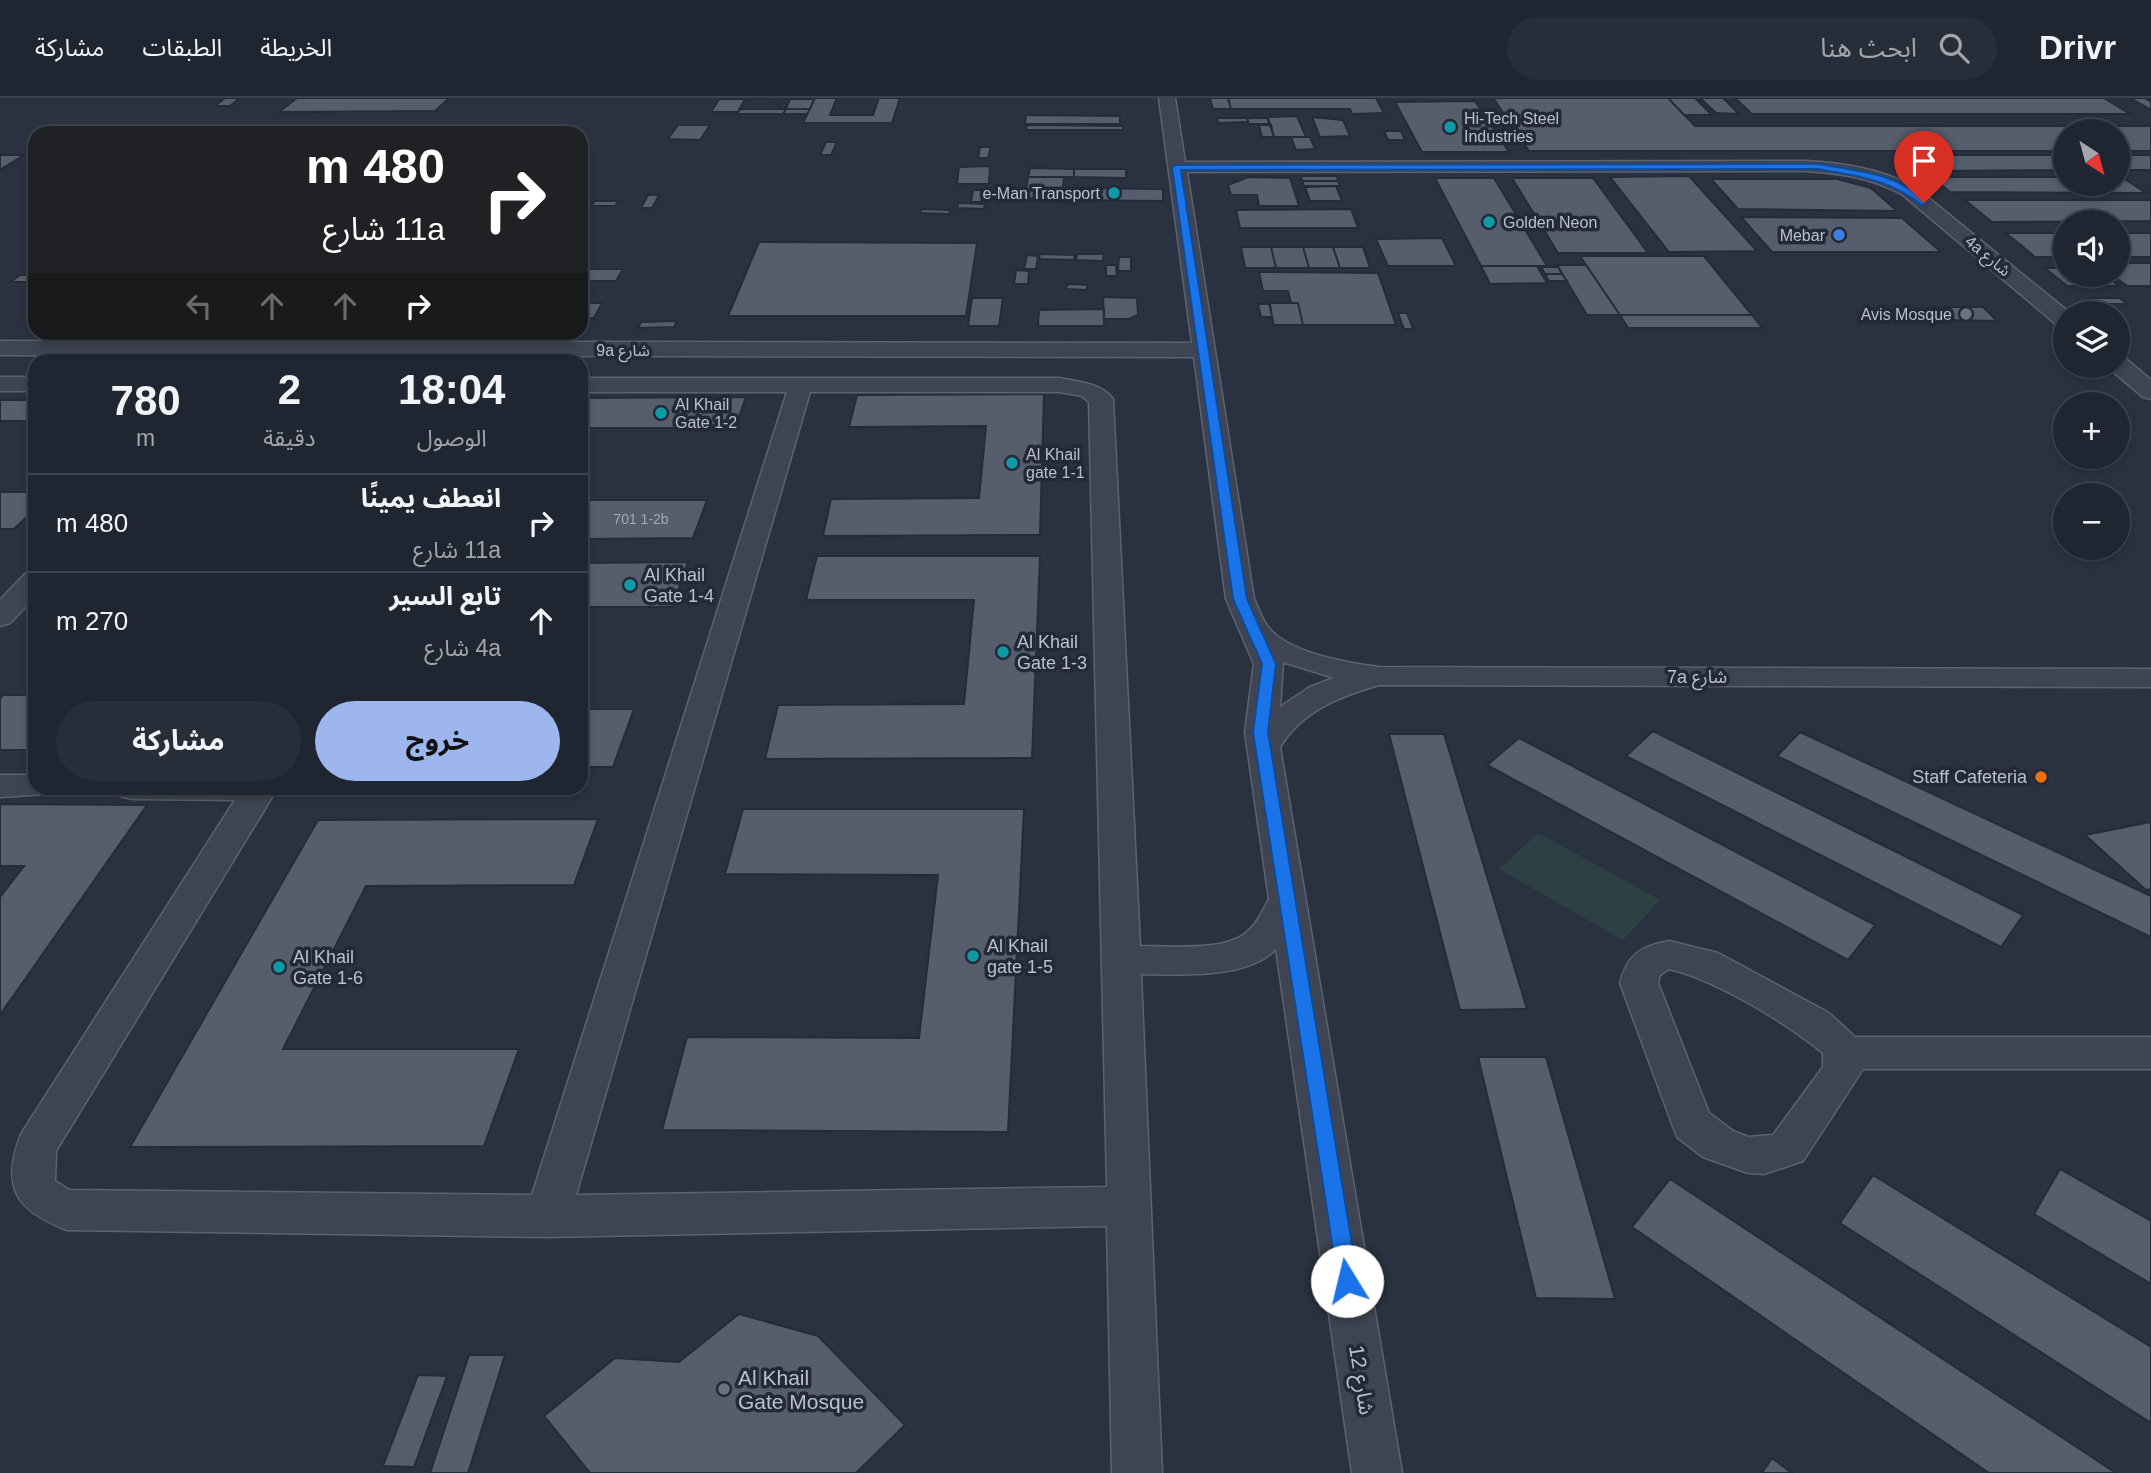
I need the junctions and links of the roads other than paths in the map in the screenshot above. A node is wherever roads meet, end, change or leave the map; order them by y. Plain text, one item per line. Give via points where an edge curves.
1 (1167, 98) edge
2 (1176, 167) junction
3 (2053, 310) edge
4 (0, 348) edge
5 (1203, 350) junction
6 (2130, 374) edge
7 (0, 384) edge
8 (28, 384) edge
9 (588, 385) edge
10 (801, 385) junction
11 (2151, 392) edge
12 (28, 587) edge
13 (0, 617) edge
14 (1254, 631) junction
15 (1379, 676) junction
16 (2151, 677) edge
17 (1263, 748) junction
18 (0, 786) edge
19 (28, 786) edge
20 (256, 795) edge
21 (1288, 897) junction
22 (1120, 960) junction
23 (1844, 1053) junction
24 (2151, 1053) edge
25 (1129, 1206) junction
26 (547, 1217) junction
27 (1136, 1473) edge
28 (1377, 1473) edge

1 - 2 street, شارع 12
2 - 3 street, 4a شارع via 1805,166 1874,175 1909,191
2 - 5 street, شارع 12
4 - 5 street, 9a شارع
5 - 14 street, شارع 12 via 1240,599
6 - 11 street
7 - 8 street
9 - 10 street
10 - 22 street via 1060,385 1080,388 1101,399
10 - 26 street
12 - 13 street
14 - 15 street, 7a شارع via 1307,663
14 - 17 street, شارع 12 via 1269,664 1261,716
15 - 16 street, 7a شارع
15 - 17 street via 1307,701 1284,719
17 - 21 street, شارع 12
18 - 19 street
20 - 26 street via 36,1147 31,1178 36,1193 49,1204 68,1210
21 - 22 street via 1265,937 1246,952 1224,957
21 - 28 street, شارع 12
22 - 25 street
23 - 23 street via 1815,1024 1693,958 1658,957 1643,967 1639,983 1692,1124 1733,1151 1764,1156 1788,1148 1843,1071
23 - 24 street
25 - 26 street
25 - 27 street

